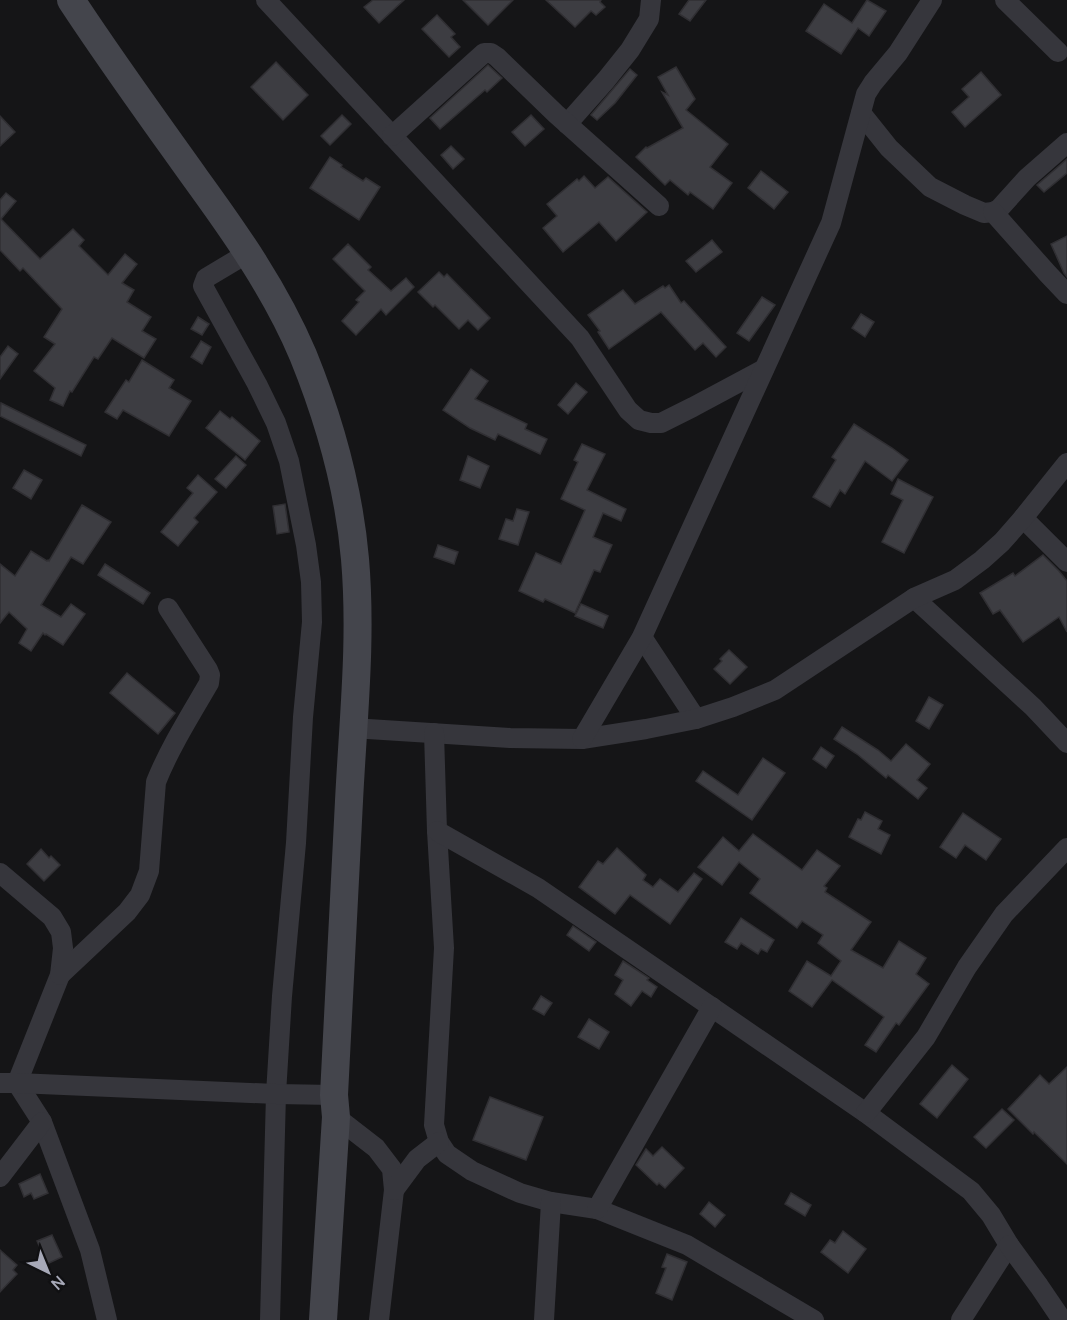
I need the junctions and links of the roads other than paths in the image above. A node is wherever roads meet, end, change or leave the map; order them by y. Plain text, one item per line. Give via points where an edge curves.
1 (71, 0) edge
2 (266, 0) edge
3 (651, 0) edge
4 (932, 0) edge
5 (1005, 0) edge
6 (1058, 52) dead end
7 (861, 113) junction
8 (567, 124) junction
9 (392, 136) junction
10 (1067, 143) edge
11 (659, 206) dead end
12 (993, 213) junction
13 (248, 253) junction
14 (1067, 294) edge
15 (764, 369) junction
16 (1067, 463) edge
17 (1023, 518) junction
18 (1067, 562) edge
19 (914, 598) junction
20 (168, 608) dead end
21 (642, 637) junction
22 (696, 719) junction
23 (352, 728) junction
24 (434, 733) junction
25 (582, 739) junction
26 (1067, 743) edge
27 (437, 831) junction
28 (1067, 848) edge
29 (0, 873) edge
30 (60, 975) junction
31 (712, 1007) junction
32 (9, 1083) edge
33 (276, 1094) junction
34 (335, 1106) junction
35 (866, 1113) junction
36 (42, 1122) junction
37 (439, 1142) junction
38 (0, 1177) edge
39 (394, 1190) junction
40 (551, 1202) junction
41 (597, 1209) junction
42 (1009, 1245) junction
43 (106, 1320) edge
44 (270, 1320) edge
45 (323, 1320) edge
46 (380, 1320) edge
47 (544, 1320) edge
48 (814, 1320) edge
49 (961, 1320) edge
50 (1062, 1320) edge

1 - 13 main road
2 - 9 street
3 - 8 street via 649,19 630,50
4 - 7 street via 866,94
5 - 6 street
7 - 12 street via 889,148 930,187 984,213
7 - 15 street via 831,223
8 - 9 street via 497,57 484,53
8 - 11 street
9 - 15 street via 580,338 628,410 639,420 661,423
10 - 12 street
12 - 14 street
13 - 23 main road via 302,353 334,447 348,509 355,558 358,643
13 - 33 street via 206,278 203,286 276,423 289,461 311,582 312,622
15 - 21 street
16 - 17 street
17 - 18 street
17 - 19 street via 1002,542 955,580
19 - 22 street via 775,690
19 - 26 street
20 - 30 street via 208,670 209,683 156,783 149,871 140,895
21 - 22 street
21 - 25 street
22 - 25 street
23 - 24 street
23 - 34 main road
24 - 25 street
24 - 27 street
27 - 31 street via 538,888
27 - 37 street via 444,948 434,1125
28 - 35 street via 1004,914 926,1037
29 - 30 street via 52,917 61,932
30 - 32 street
31 - 35 street
31 - 41 street
32 - 33 street
32 - 36 street
33 - 34 street
33 - 44 street
34 - 39 street via 392,1169
34 - 45 main road
35 - 42 street via 971,1191
36 - 38 street
36 - 43 street via 90,1250
37 - 39 street via 417,1159
37 - 40 street via 447,1154 472,1171
39 - 46 street
40 - 41 street
40 - 47 street
41 - 48 street via 687,1245
42 - 49 street
42 - 50 street

